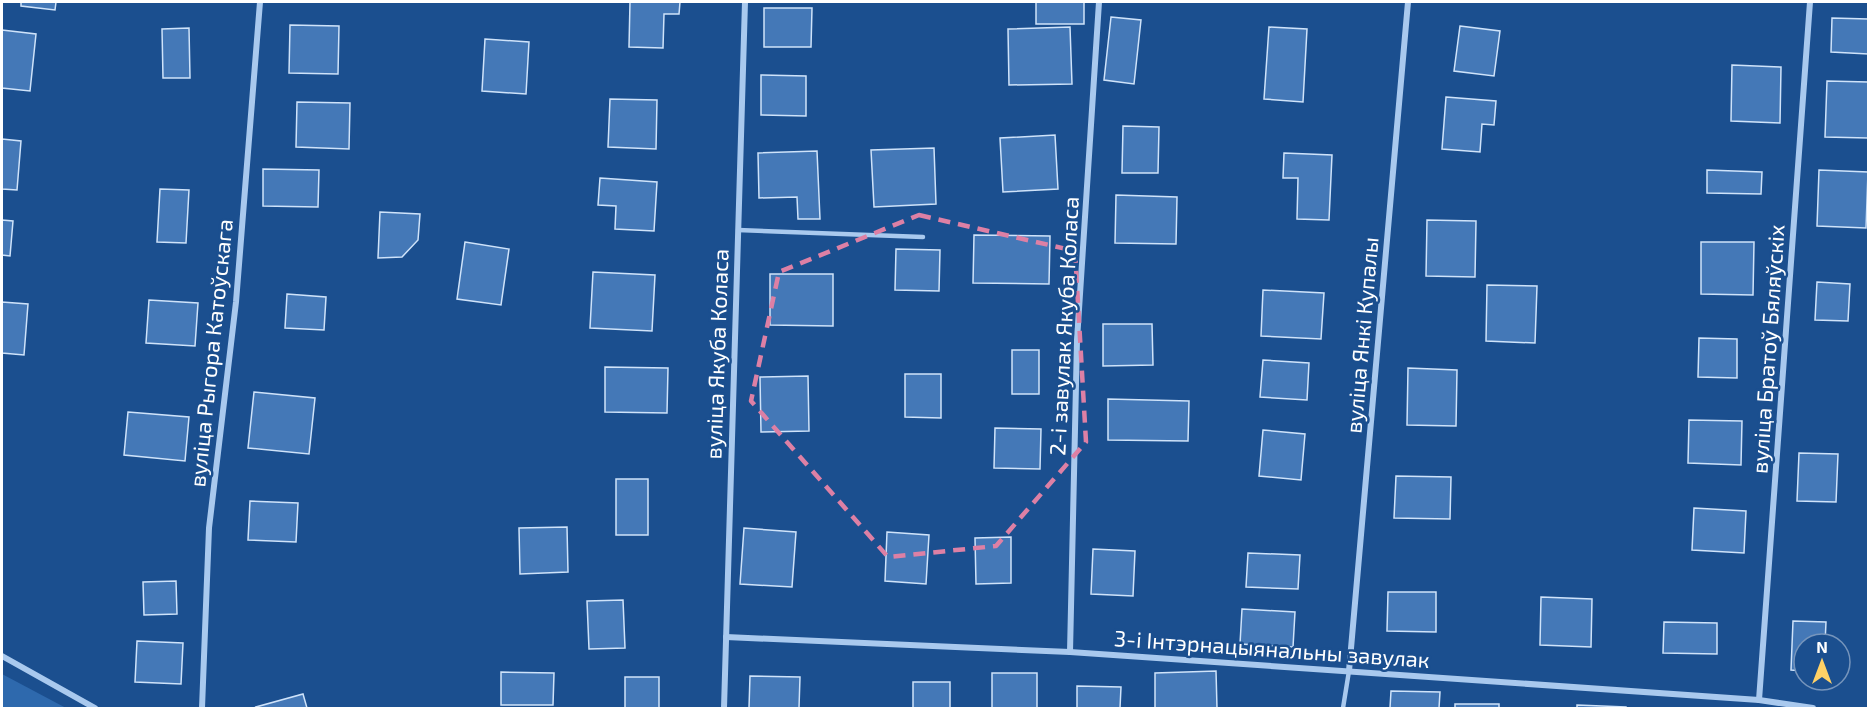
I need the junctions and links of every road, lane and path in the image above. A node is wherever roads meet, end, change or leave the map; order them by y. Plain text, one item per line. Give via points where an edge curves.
1 (260, 2) edge
2 (745, 2) edge
3 (1099, 2) edge
4 (1408, 2) edge
5 (1810, 2) edge
6 (738, 230) junction
7 (923, 237) dead end
8 (726, 637) junction
9 (1071, 652) junction
10 (2, 656) edge
11 (1349, 671) junction
12 (1759, 700) junction
13 (95, 708) edge
14 (202, 708) edge
15 (724, 708) edge
16 (1343, 708) edge
17 (1814, 708) edge

1 - 14 street, вуліца Рыгора Катоўскага via 236,302 209,528
2 - 6 street, вуліца Якуба Коласа
3 - 9 street, 2-і завулак Якуба Коласа via 1077,340
4 - 11 street, вуліца Янкі Купалы
5 - 12 street, вуліца Братоў Бяляўскіх
6 - 7 lane
6 - 8 street, вуліца Якуба Коласа
8 - 9 street, 3-і Інтэрнацыянальны завулак
8 - 15 street, вуліца Якуба Коласа
9 - 11 street, 3-і Інтэрнацыянальны завулак
10 - 13 street
11 - 12 street, 3-і Інтэрнацыянальны завулак
11 - 16 lane
12 - 17 street, 3-і Інтэрнацыянальны завулак

